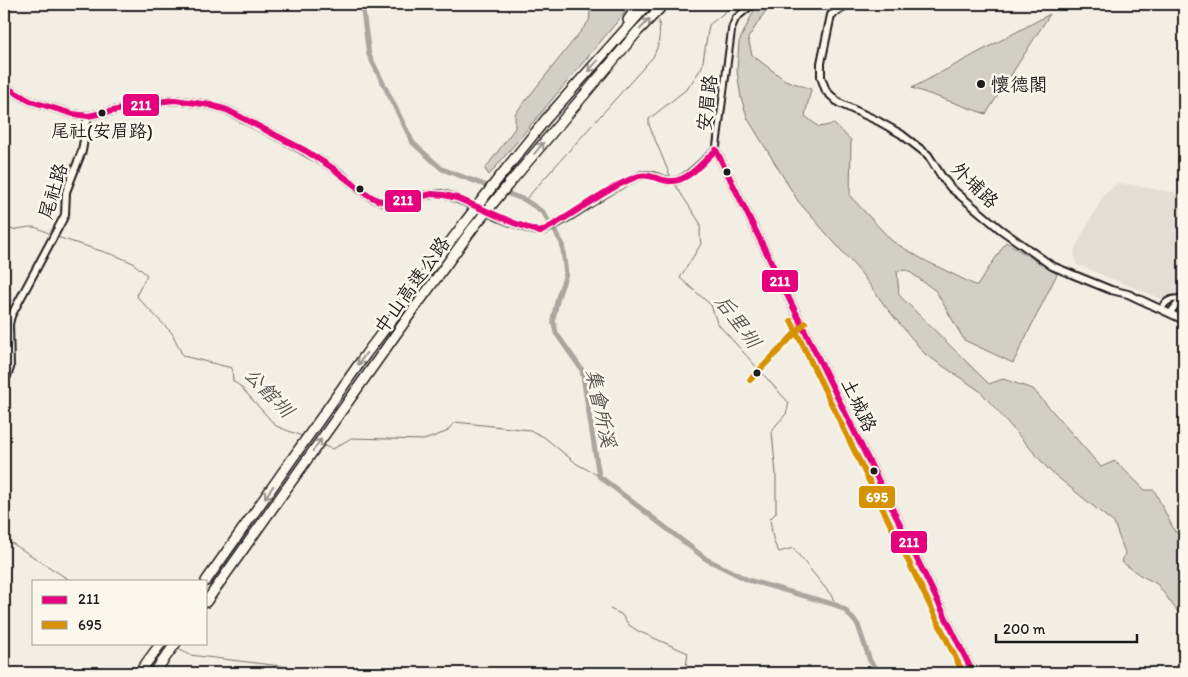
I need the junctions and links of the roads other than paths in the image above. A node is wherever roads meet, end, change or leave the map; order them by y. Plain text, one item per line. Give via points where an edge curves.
1 (639, 4) edge
2 (648, 4) edge
3 (664, 4) edge
4 (753, 4) edge
5 (848, 4) edge
6 (616, 40) junction
7 (4, 86) edge
8 (88, 116) junction
9 (716, 150) junction
10 (1183, 300) edge
11 (1162, 309) junction
12 (1170, 313) junction
13 (1184, 320) edge
14 (4, 384) edge
15 (207, 580) edge
16 (208, 599) edge
17 (160, 644) edge
18 (175, 644) edge
19 (139, 673) edge
20 (154, 673) edge
21 (973, 673) edge

1 - 6 highway
2 - 6 highway, 中山高速公路
16 -> 3 highway, 中山高速公路, bridge via 474,228
4 - 9 street, 安眉路 via 736,18 732,27
5 - 11 street, 外埔路 via 831,15 821,63 826,91 839,103 901,134 928,155 951,188 1052,266
6 -> 15 highway, 中山高速公路, bridge via 546,119 465,222 366,354
7 - 8 street via 30,101
8 - 9 street, 安眉路 via 175,100 210,105 227,110 331,167 370,197 385,202 403,202 442,194 540,232 637,176 654,175 673,181 685,178
8 - 14 street, 尾社路 via 82,151 66,192 65,215 11,316 10,368
9 - 21 street, 土城路
10 - 11 street via 1172,299
10 - 12 street
11 - 12 street, 外埔路
12 - 13 street, 外埔路
17 - 19 highway
18 - 20 highway

